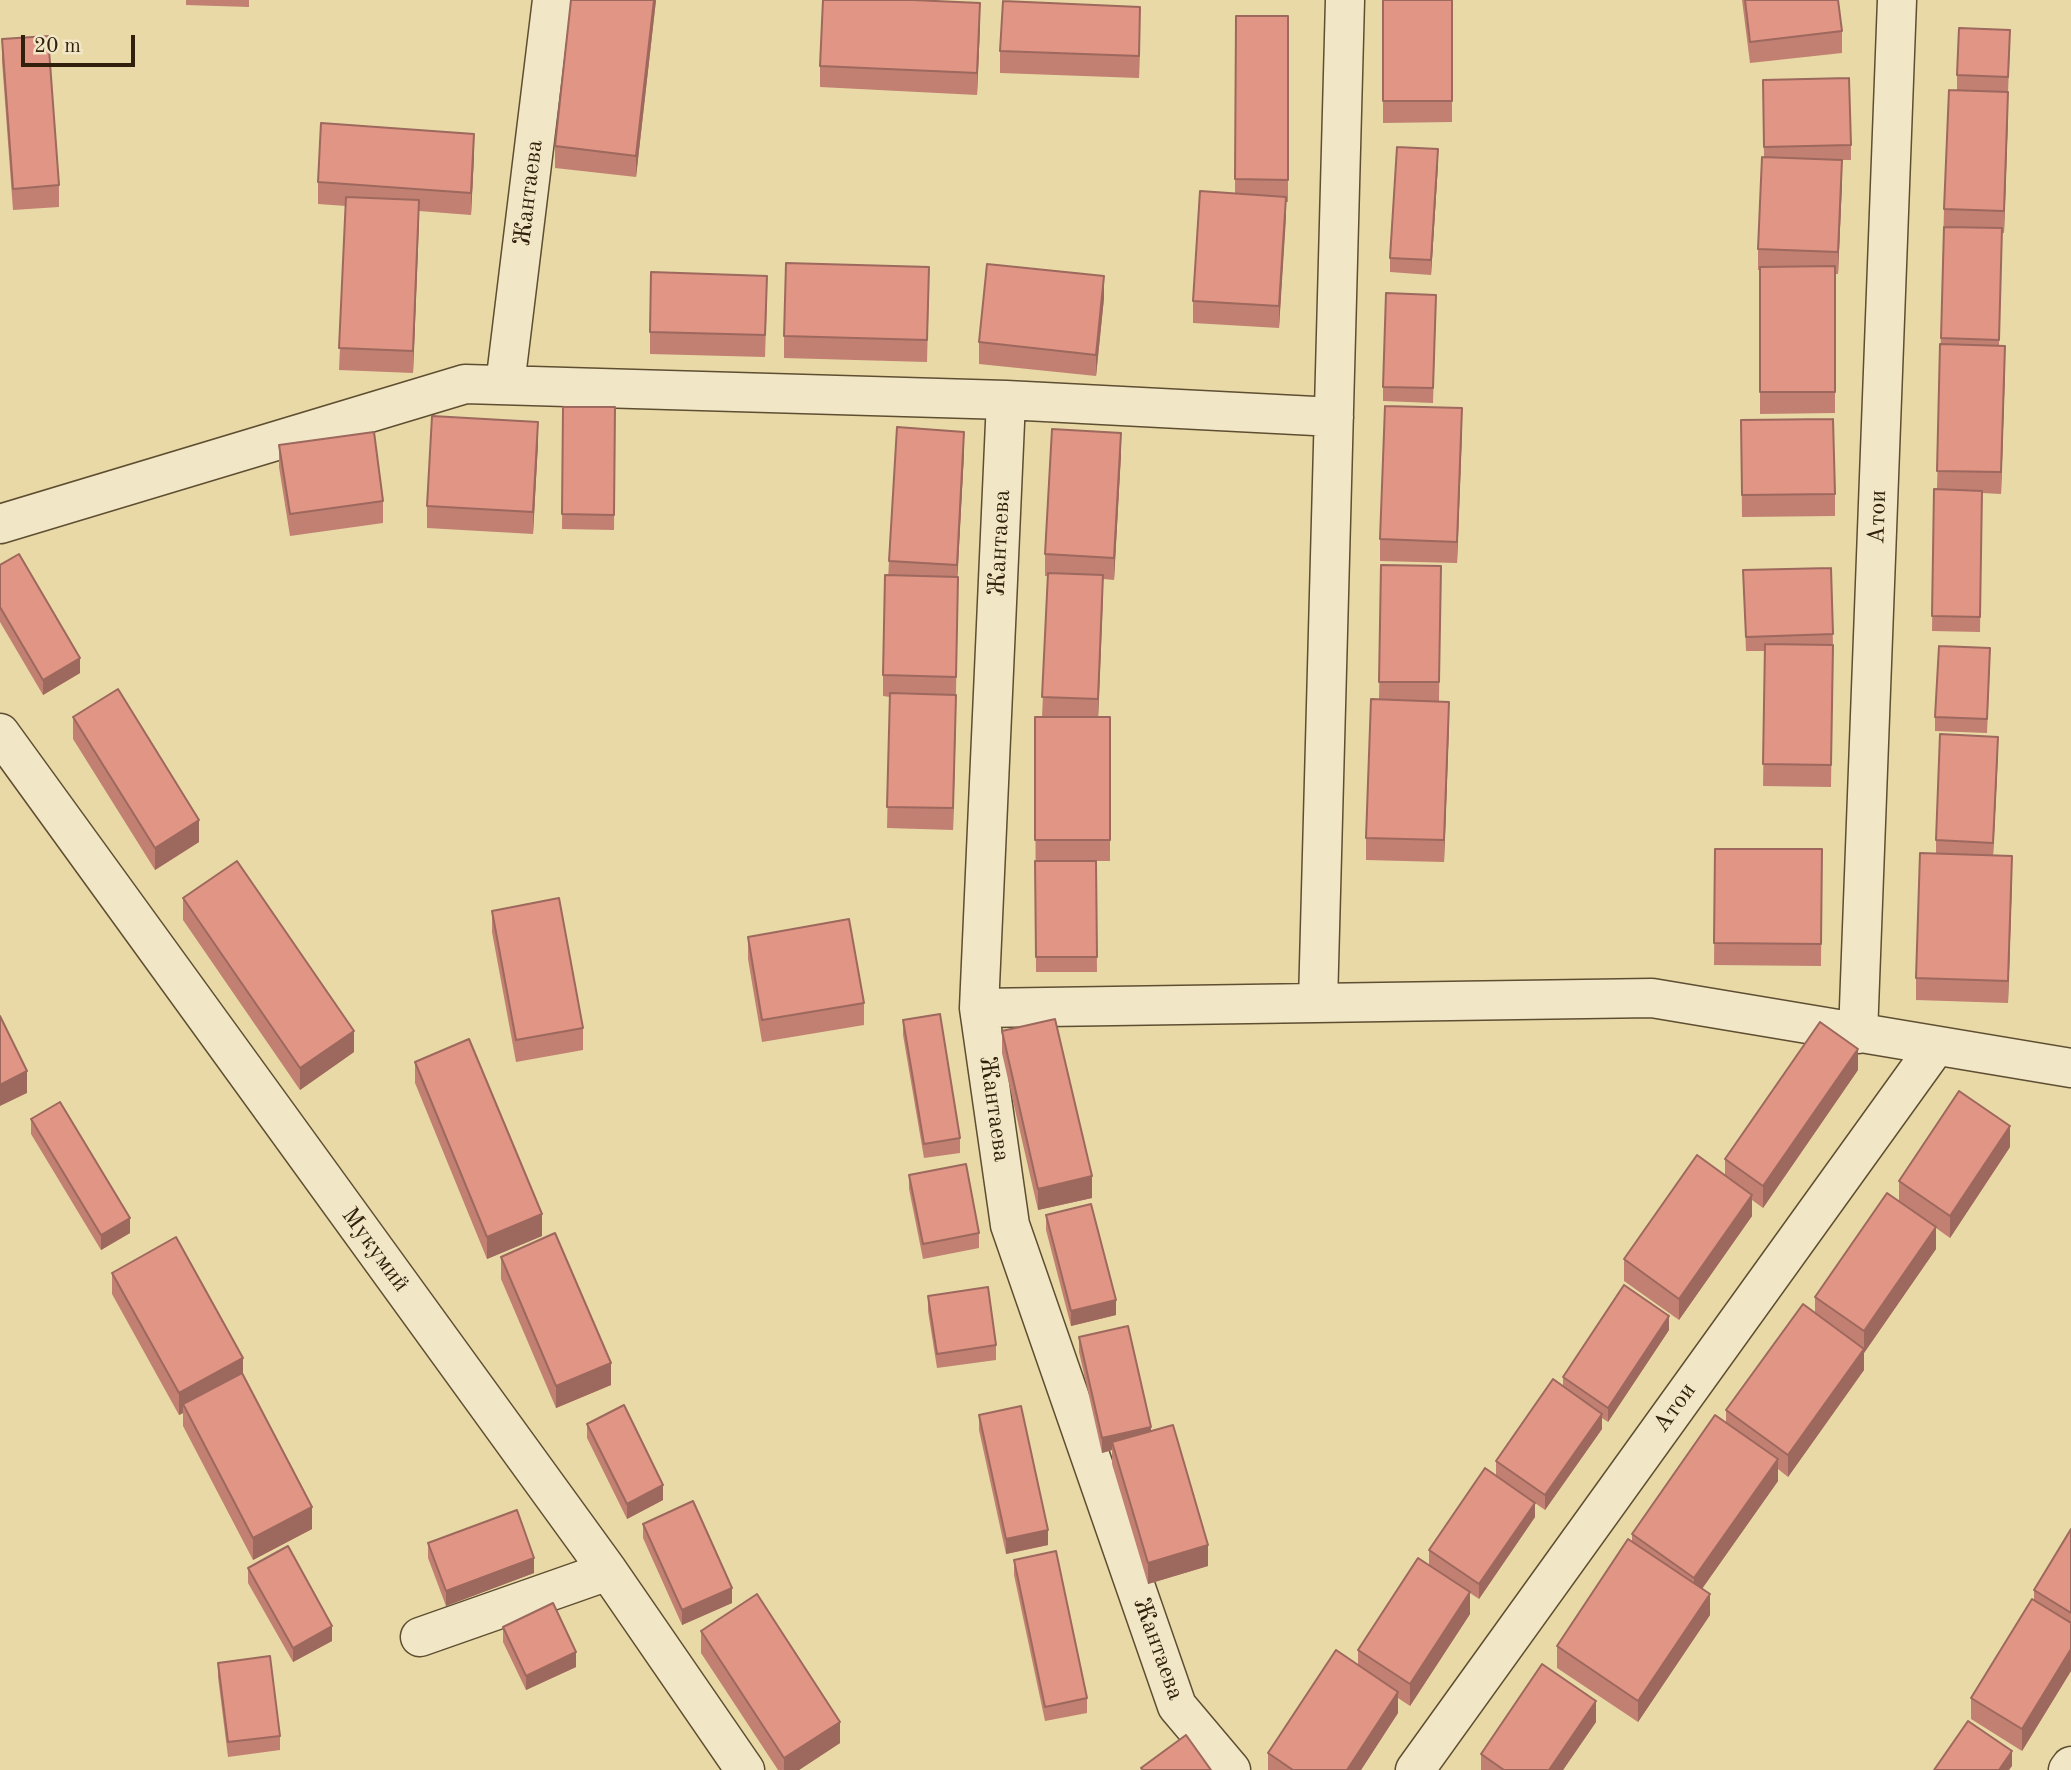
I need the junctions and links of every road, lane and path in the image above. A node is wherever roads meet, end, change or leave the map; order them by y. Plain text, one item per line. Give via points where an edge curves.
1 (552, 0) edge
2 (1345, 0) edge
3 (1897, 0) edge
4 (505, 385) junction
5 (1006, 400) junction
6 (1334, 417) junction
7 (0, 524) edge
8 (0, 733) edge
9 (1318, 1003) junction
10 (979, 1008) junction
11 (1858, 1034) junction
12 (1936, 1046) junction
13 (2071, 1068) edge
14 (608, 1571) junction
15 (420, 1637) dead end
16 (745, 1770) edge
17 (1231, 1770) edge
18 (1415, 1770) edge

1 - 4 street, Жантаева
2 - 6 street
3 - 11 street, Атои
4 - 5 street
4 - 7 street via 465,384
5 - 6 street
5 - 10 street, Жантаева
6 - 9 street
8 - 14 street, Мукумий
9 - 10 street
9 - 11 street via 1653,998
10 - 17 street, Жантаева via 1010,1225 1177,1706
11 - 12 street
12 - 13 street
12 - 18 street, Атои
14 - 15 street
14 - 16 street, Мукумий

